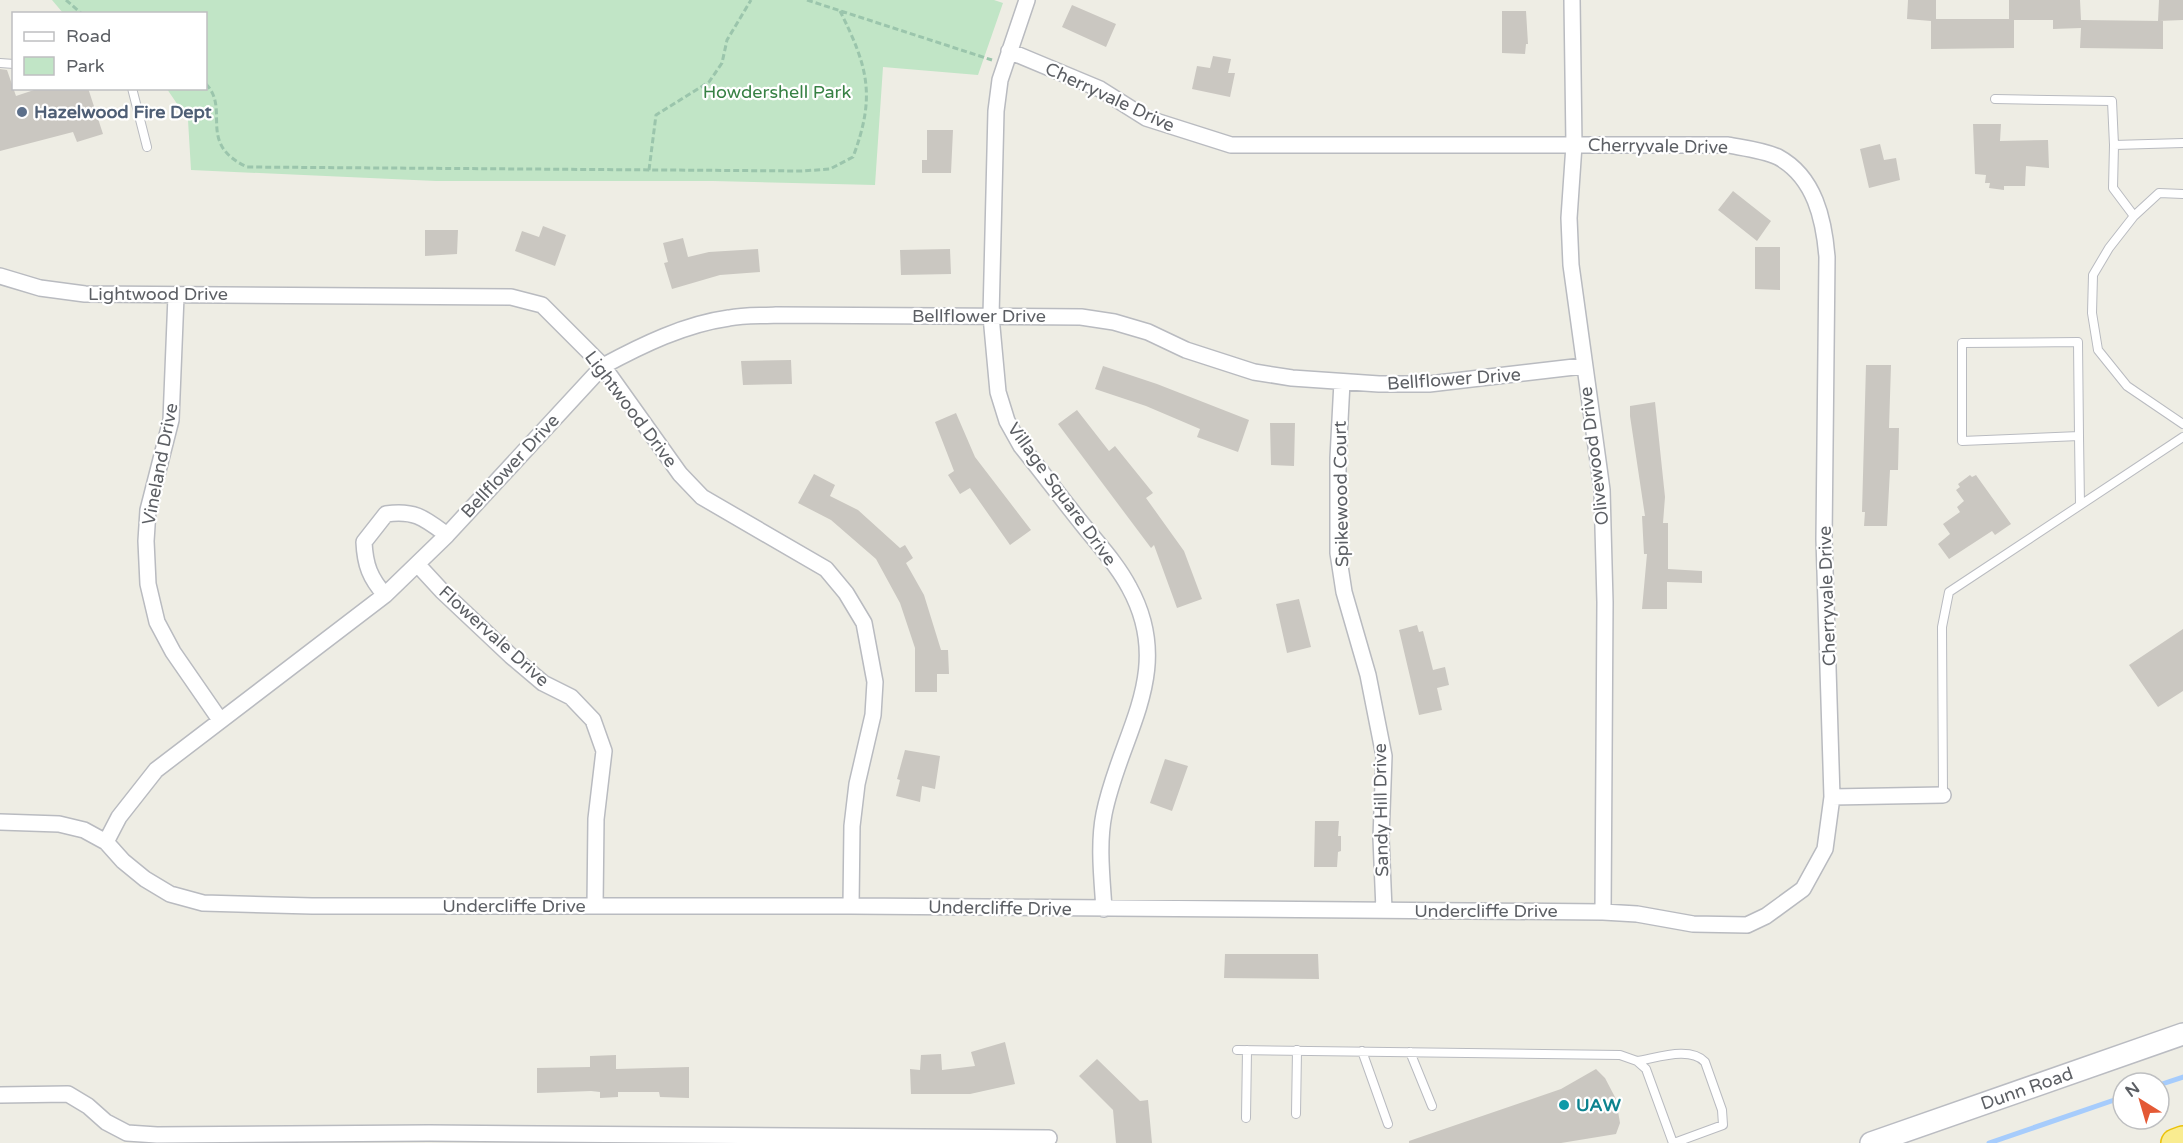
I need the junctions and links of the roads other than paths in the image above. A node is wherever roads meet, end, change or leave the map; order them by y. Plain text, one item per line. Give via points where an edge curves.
1 (1027, 0) edge
2 (1572, 0) edge
3 (1007, 58) junction
4 (133, 90) edge
5 (1995, 99) dead end
6 (2183, 143) edge
7 (1574, 145) junction
8 (2114, 145) junction
9 (147, 147) dead end
10 (2183, 194) edge
11 (2134, 216) junction
12 (0, 276) edge
13 (176, 296) junction
14 (991, 316) junction
15 (603, 366) junction
16 (1583, 366) junction
17 (1342, 382) junction
18 (2183, 424) edge
19 (2079, 436) junction
20 (2183, 437) edge
21 (2080, 505) junction
22 (447, 535) junction
23 (418, 565) junction
24 (385, 595) junction
25 (1368, 675) joint
26 (220, 720) junction
27 (1943, 795) joint
28 (1832, 797) junction
29 (0, 822) edge
30 (106, 842) junction
31 (595, 906) junction
32 (851, 906) junction
33 (1104, 909) junction
34 (1384, 910) junction
35 (1603, 912) junction
36 (2183, 1034) edge
37 (1237, 1050) dead end
38 (1247, 1050) junction
39 (1297, 1050) junction
40 (1362, 1052) junction
41 (1410, 1052) junction
42 (1637, 1062) junction
43 (0, 1095) edge
44 (1432, 1106) dead end
45 (1296, 1114) dead end
46 (1246, 1118) dead end
47 (1388, 1124) dead end
48 (1050, 1138) dead end
49 (498, 1139) edge
50 (2183, 1140) edge
51 (1674, 1143) edge
52 (1871, 1143) edge
53 (2175, 1143) edge

1 - 3 street, Village Square Drive
2 - 7 street, Olivewood Drive
3 - 7 street, Cherryvale Drive via 1100,89 1146,118 1231,145
3 - 14 street, Village Square Drive via 995,121
4 - 9 lane
5 - 8 lane via 2112,101
6 - 8 lane
7 - 16 street, Olivewood Drive via 1569,218
7 - 28 street, Cherryvale Drive via 1728,145 1758,151 1778,157 1813,195 1824,224 1827,258 1824,529
8 - 11 lane via 2113,188
10 - 11 lane via 2160,194
11 - 18 lane via 2093,275 2092,313 2098,350 2127,386
12 - 13 street, Lightwood Drive via 40,288 85,294
13 - 15 street, Lightwood Drive via 511,297 542,305
13 - 26 street, Vineland Drive via 171,420 148,510 148,584 157,622
14 - 15 street, Bellflower Drive via 730,317 664,337
14 - 17 street, Bellflower Drive via 1081,317 1113,322 1254,372
14 - 33 street, Village Square Drive via 998,392 1006,421 1130,588 1142,620 1148,655 1146,687 1112,780 1104,816
15 - 22 street, Bellflower Drive
15 - 32 street, Lightwood Drive via 680,474 702,497 826,569 864,623 875,682 873,715 852,826
16 - 17 street, Bellflower Drive via 1429,384
16 - 35 street, Olivewood Drive via 1602,490
17 - 25 street, Spikewood Court via 1338,553 1344,592
19 - 19 lane via 1962,441 1962,343 2078,342
19 - 21 lane
20 - 21 lane
21 - 27 lane via 1949,592 1942,627
22 - 23 street, Bellflower Drive
22 - 24 street, Bellflower Drive via 425,518 406,511 386,514 364,542 364,562
23 - 24 street, Bellflower Drive
23 - 31 street, Flowervale Drive via 511,656 543,683 571,697 593,720 604,751 596,819
24 - 26 street, Bellflower Drive
25 - 34 street, Sandy Hill Drive via 1384,756
26 - 30 street, Bellflower Drive via 156,770 124,809
27 - 28 street
28 - 35 street, Undercliffe Drive via 1825,849 1815,872 1803,889 1766,916 1747,925 1724,926
29 - 30 street, Undercliffe Drive via 59,824 84,830
30 - 31 street, Undercliffe Drive via 145,879 170,894 204,903
31 - 32 street, Undercliffe Drive
32 - 33 street, Undercliffe Drive
33 - 34 street, Undercliffe Drive
34 - 35 street, Undercliffe Drive
36 - 52 street, Dunn Road
37 - 38 lane
38 - 39 lane
38 - 46 lane
39 - 40 lane
39 - 45 lane
40 - 41 lane
40 - 47 lane
41 - 42 lane via 1620,1055
41 - 44 lane
42 - 51 lane via 1646,1069
42 - 51 lane via 1689,1053 1705,1062 1722,1110 1722,1125
43 - 49 street via 68,1094 106,1122 137,1133 429,1133
48 - 49 street
50 - 53 highway

